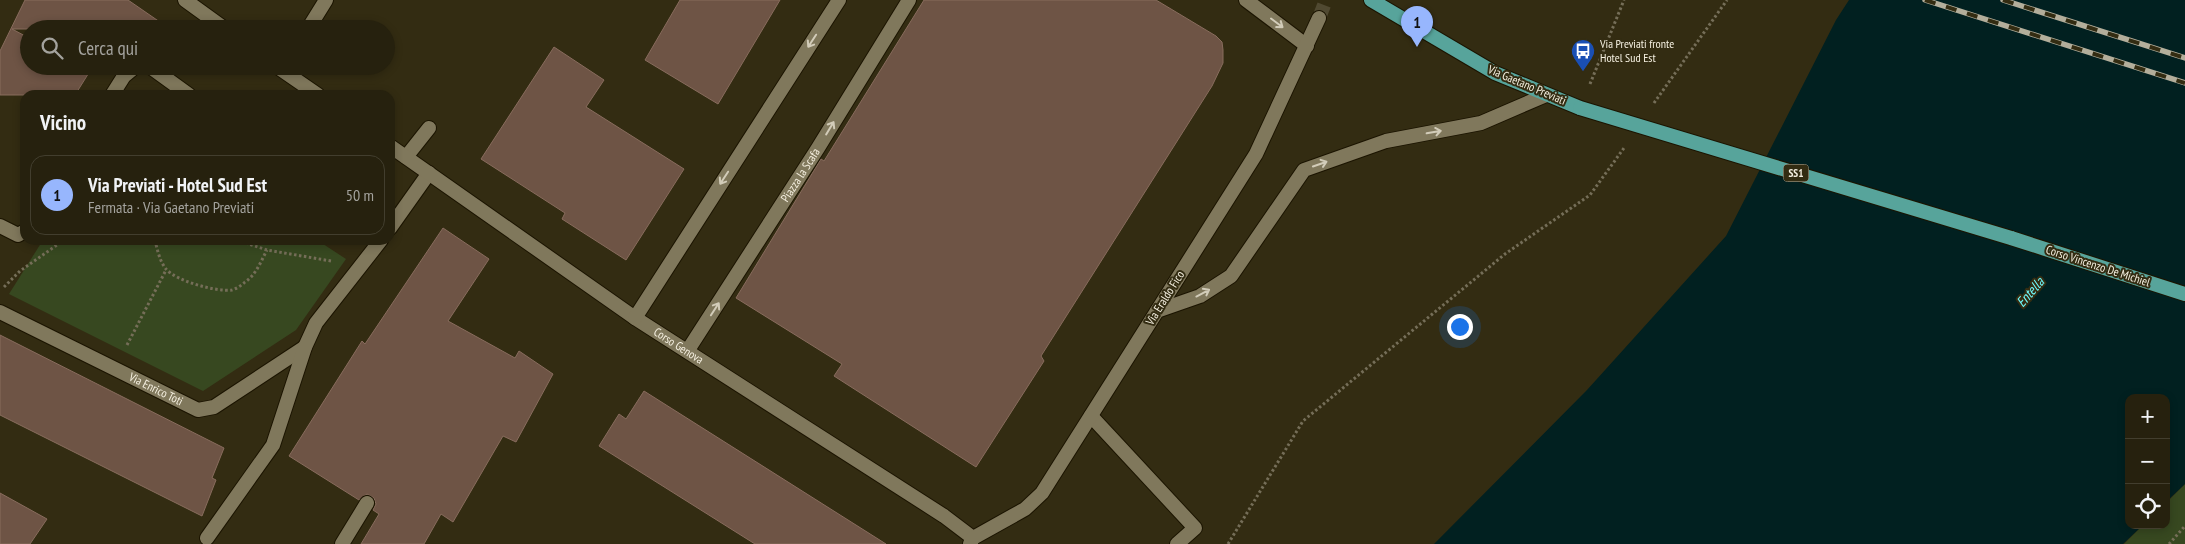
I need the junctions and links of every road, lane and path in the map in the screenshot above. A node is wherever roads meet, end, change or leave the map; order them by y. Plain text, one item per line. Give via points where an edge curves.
1 (185, 0) edge
2 (326, 0) edge
3 (839, 0) edge
4 (909, 0) edge
5 (1246, 0) edge
6 (1371, 0) edge
7 (1624, 0) edge
8 (1727, 0) edge
9 (1319, 18) tunnel mouth
10 (213, 20) edge
11 (314, 20) edge
12 (1307, 46) junction
13 (125, 75) edge
14 (161, 75) edge
15 (291, 75) edge
16 (115, 90) edge
17 (182, 90) edge
18 (311, 90) edge
19 (1546, 95) junction
20 (1651, 107) dead end
21 (1580, 108) junction
22 (429, 128) dead end
23 (1629, 140) dead end
24 (395, 149) edge
25 (406, 157) junction
26 (429, 173) junction
27 (395, 221) edge
28 (0, 226) edge
29 (20, 235) edge
30 (57, 245) edge
31 (156, 245) edge
32 (252, 245) edge
33 (377, 245) edge
34 (267, 250) junction
35 (359, 266) junction
36 (166, 270) junction
37 (2, 290) dead end
38 (2185, 294) edge
39 (1157, 310) junction
40 (0, 312) edge
41 (635, 318) junction
42 (305, 347) junction
43 (688, 350) junction
44 (114, 369) junction
45 (1091, 416) junction
46 (367, 503) dead end
47 (2185, 526) edge
48 (206, 538) dead end
49 (975, 542) edge
50 (342, 544) edge
51 (1177, 544) edge
52 (1228, 544) edge
53 (2169, 544) edge

1 - 10 street
2 - 11 street
3 -> 41 street
43 -> 4 street, Piazza la Scafa
5 -> 12 street
6 - 19 main road, Via Gaetano Previati / SS1 via 1495,73
7 - 21 path
8 - 20 path
9 - 12 street, Via Eraldo Fico
12 - 39 street, Via Eraldo Fico via 1256,154
13 - 16 street
14 - 17 street
15 - 18 street
19 - 21 main road, Via Gaetano Previati / SS1
39 -> 19 street via 1200,296 1231,276 1304,170 1386,140 1481,124
21 - 38 main road, Corso Vincenzo De Michiel / SS1, bridge
22 - 25 street
23 - 52 path via 1590,195 1504,254 1303,421
24 - 25 street, Corso Genova
25 - 26 street, Corso Genova
26 - 27 street
26 - 41 street, Corso Genova
28 - 29 street
30 - 37 path via 20,272
31 - 36 path
32 - 34 path
33 - 35 street
34 - 35 path
34 - 36 path via 254,273 233,290 214,289 180,280
35 - 42 street via 316,323
36 - 44 path
39 - 45 street, Via Eraldo Fico
40 - 44 street, Via Enrico Toti
41 - 43 street, Corso Genova
42 - 44 street, Via Enrico Toti via 214,408 198,410
42 - 48 street via 273,445
43 - 49 street, Corso Genova via 944,516
45 - 49 street, Via Eraldo Fico via 1042,493 1025,509
45 - 51 street via 1195,528
46 - 50 street
47 - 53 path

